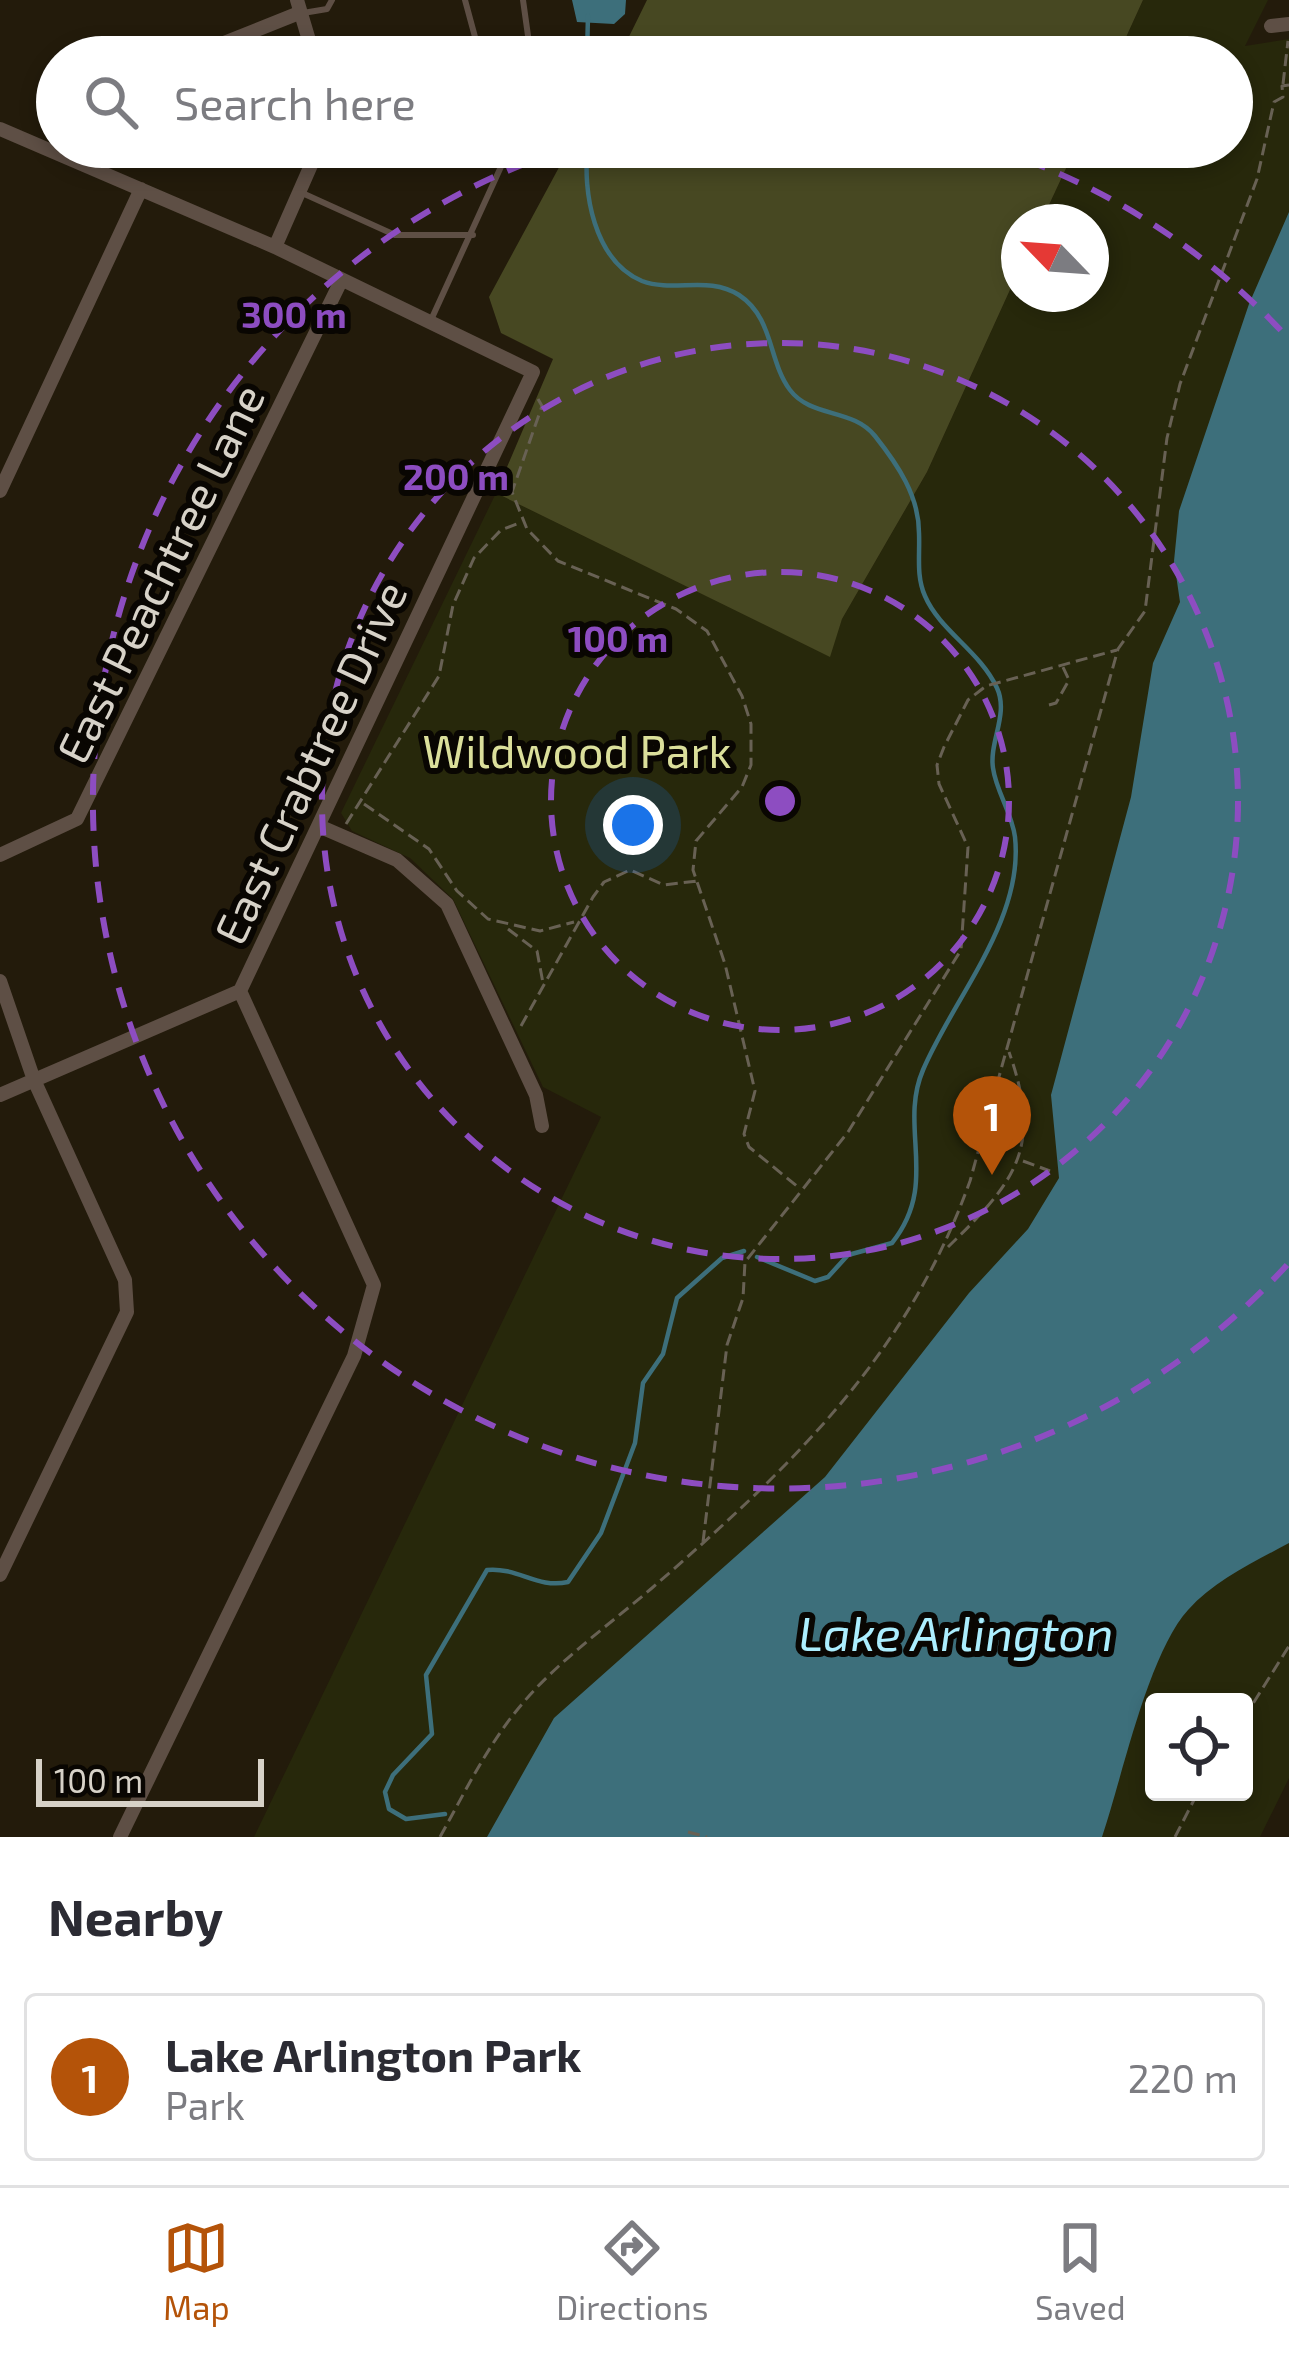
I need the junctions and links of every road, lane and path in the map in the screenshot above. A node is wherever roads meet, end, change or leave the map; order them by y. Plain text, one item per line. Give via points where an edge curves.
1 (332, 0) edge
2 (465, 0) edge
3 (524, 0) edge
4 (298, 7) edge
5 (1289, 25) edge
6 (1271, 26) dead end
7 (238, 36) edge
8 (307, 36) edge
9 (475, 36) edge
10 (529, 36) edge
11 (1286, 85) edge
12 (0, 129) edge
13 (36, 144) edge
14 (92, 168) edge
15 (310, 168) edge
16 (501, 168) edge
17 (141, 189) junction
18 (299, 192) junction
19 (473, 235) junction
20 (275, 248) junction
21 (341, 280) junction
22 (430, 323) junction
23 (538, 399) dead end
24 (0, 491) edge
25 (524, 521) junction
26 (1118, 649) junction
27 (1062, 664) junction
28 (1049, 705) dead end
29 (363, 803) junction
30 (321, 827) junction
31 (338, 835) junction
32 (0, 855) edge
33 (697, 881) junction
34 (578, 921) junction
35 (507, 928) junction
36 (0, 981) edge
37 (543, 985) junction
38 (240, 991) junction
39 (512, 1043) junction
40 (1008, 1050) junction
41 (34, 1080) junction
42 (0, 1095) edge
43 (542, 1126) dead end
44 (1020, 1160) junction
45 (1049, 1171) dead end
46 (800, 1188) junction
47 (944, 1251) junction
48 (703, 1544) junction
49 (0, 1575) edge
50 (1288, 1649) edge
51 (1253, 1704) edge
52 (1193, 1801) edge
53 (692, 1834) edge
54 (120, 1837) edge
55 (440, 1837) edge
56 (707, 1837) edge
57 (1174, 1837) edge

1 - 4 lane via 318,13
2 - 9 lane
3 - 10 lane
4 - 7 street
4 - 8 street
5 - 6 street
5 - 11 path
11 - 26 path via 1180,384 1145,611
12 - 13 street
14 - 17 street
15 - 18 street
16 - 19 lane
17 - 20 street
17 - 24 street
18 - 19 lane via 395,235
18 - 20 street
19 - 22 lane
20 - 21 street
21 - 22 street
21 - 32 street, East Peachtree Lane via 86,805 77,819
22 - 30 street, East Crabtree Drive via 532,372
23 - 25 path via 512,492
25 - 29 path via 501,530 474,558 453,605 440,676
25 - 33 path via 558,561 694,620 742,695 751,765 742,788 696,841
26 - 27 path
26 - 40 path
27 - 28 path via 1069,680
27 - 46 path via 986,686 968,700 944,747 939,784 968,847 961,950 848,1132
29 - 31 path
29 - 35 path via 428,849 472,907
30 - 31 street
30 - 38 street, East Crabtree Drive
31 - 39 street via 397,860 447,904
33 - 34 path via 664,885 620,871
33 - 46 path via 754,1091 744,1134
34 - 35 path via 540,932
34 - 37 path
35 - 37 path via 537,951
36 - 41 street
37 - 39 path
38 - 41 street
38 - 54 street, East Crabtree Drive via 374,1285 354,1356
39 - 43 street
40 - 44 path via 1026,1135
40 - 47 path
41 - 42 street
41 - 49 street via 125,1280 127,1312
44 - 45 path
44 - 47 path
46 - 48 path via 745,1262
47 - 48 path via 818,1436
48 - 55 path via 525,1700
50 - 51 path
52 - 57 path
53 - 56 path

